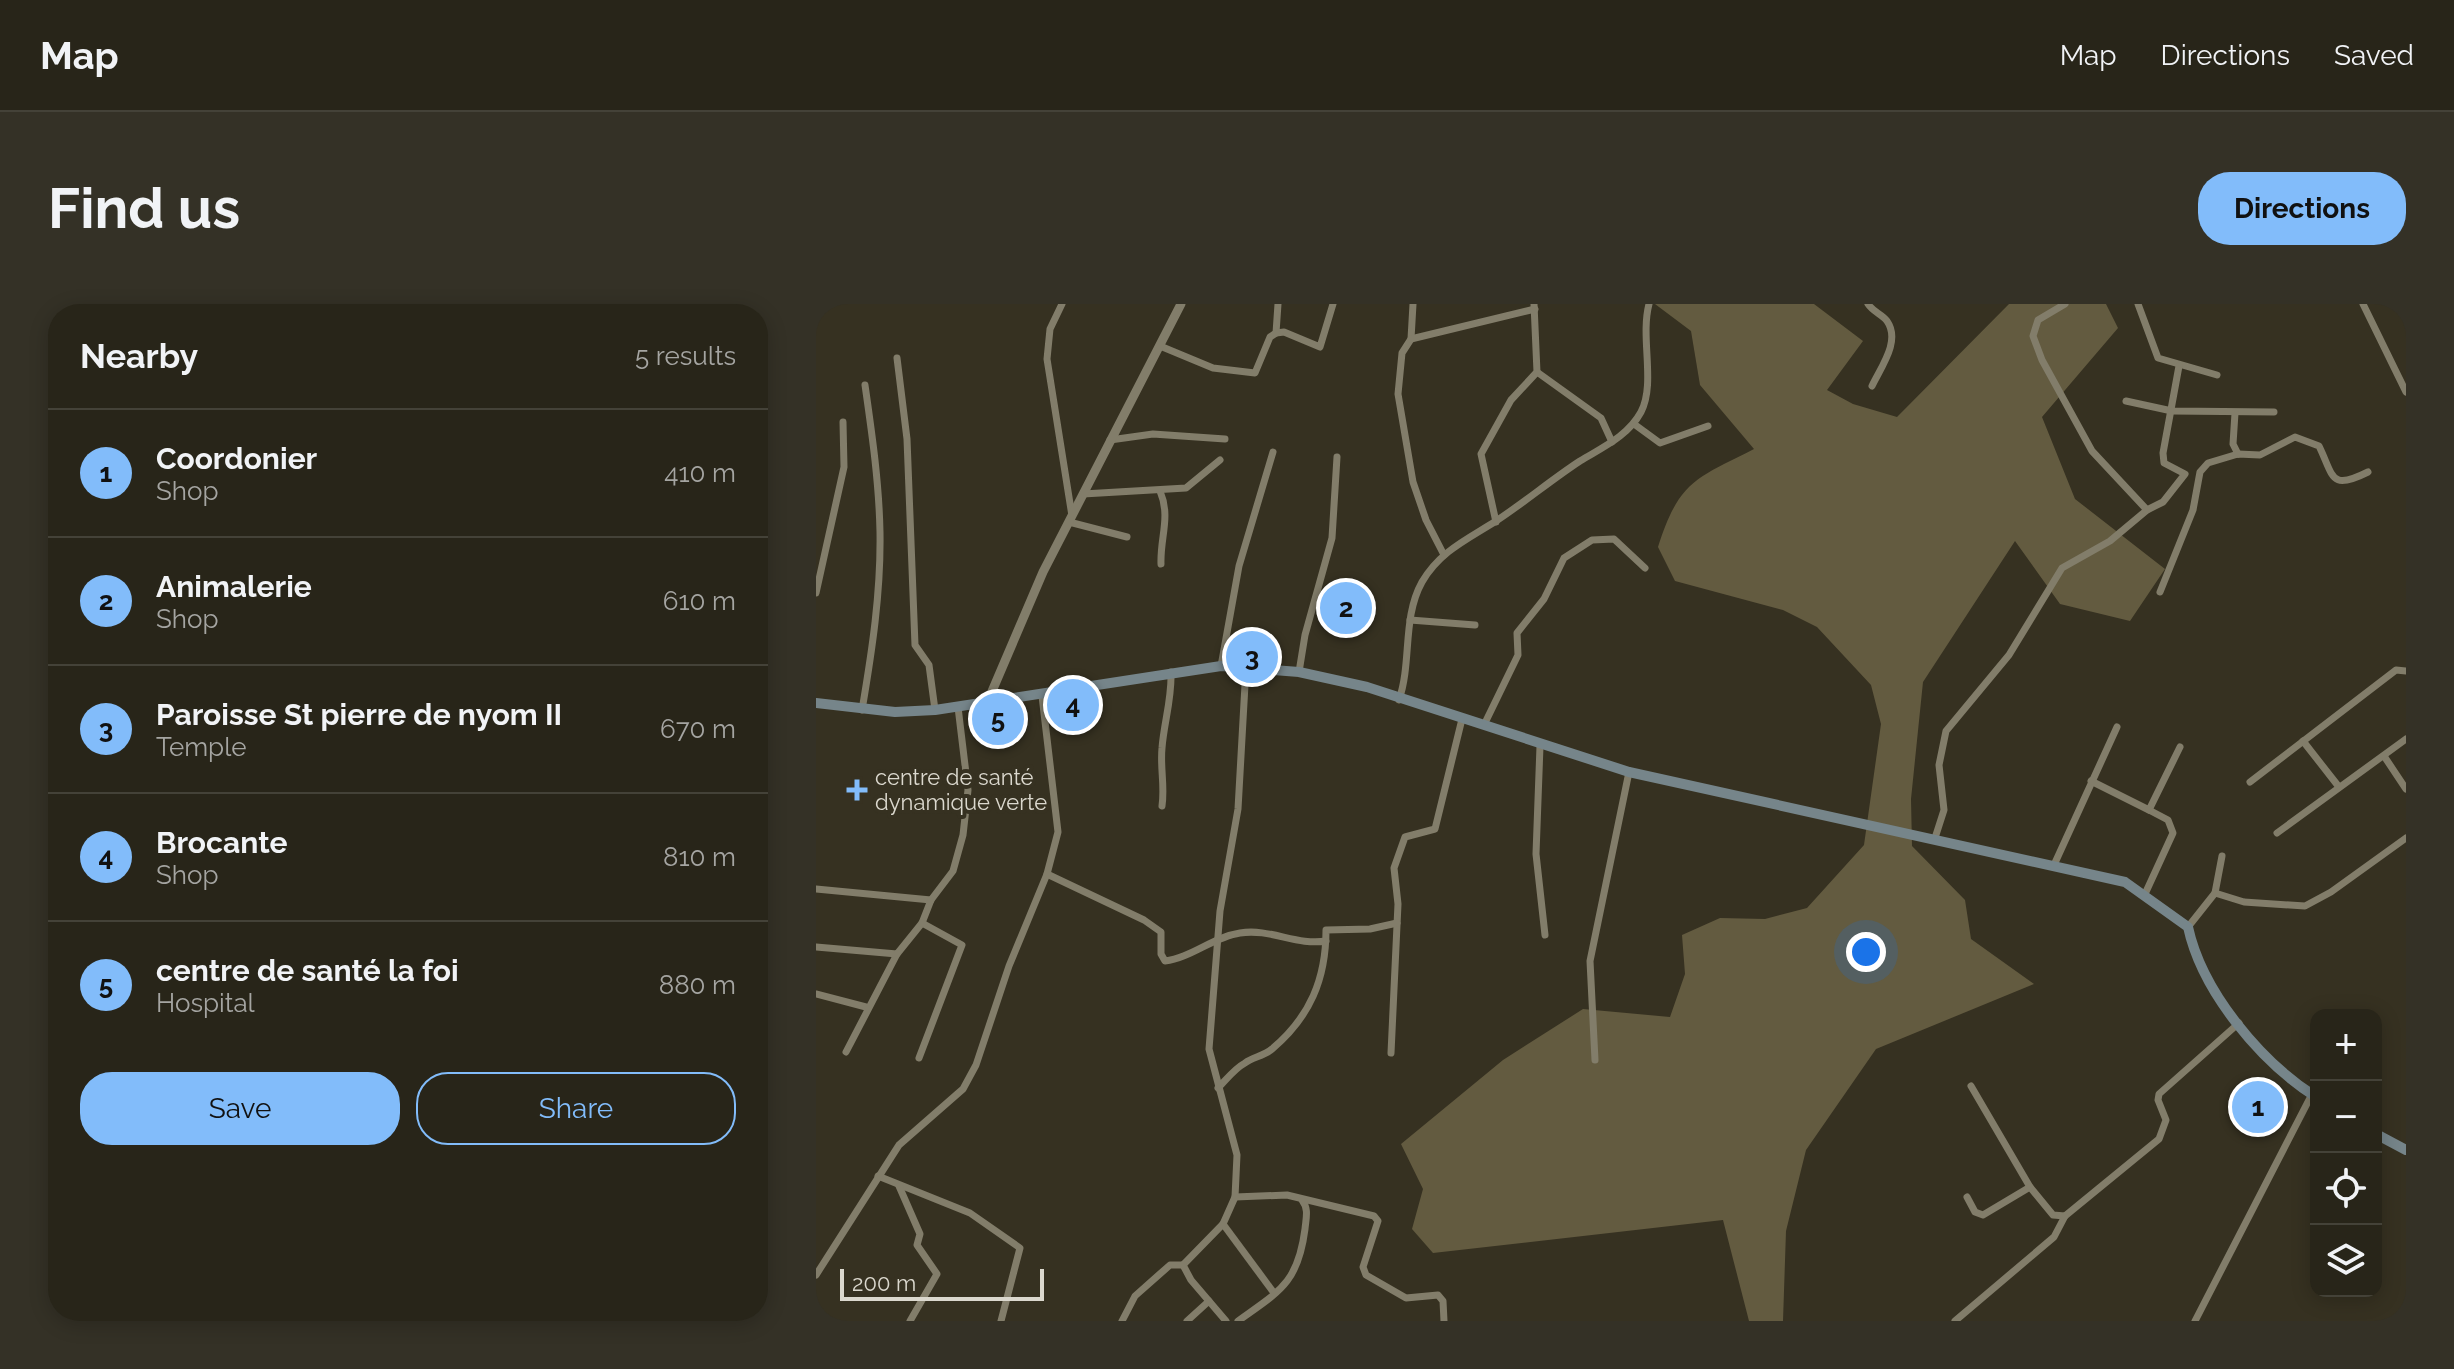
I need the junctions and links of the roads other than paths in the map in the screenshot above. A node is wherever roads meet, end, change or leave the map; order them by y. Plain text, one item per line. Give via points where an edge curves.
1 (1062, 304) edge
2 (1181, 304) edge
3 (1278, 304) edge
4 (1333, 304) edge
5 (1413, 304) edge
6 (1649, 304) edge
7 (1868, 304) edge
8 (2065, 304) edge
9 (2138, 304) edge
10 (2363, 304) edge
11 (1534, 306) edge
12 (1276, 333) junction
13 (1411, 339) junction
14 (1160, 346) junction
15 (897, 358) dead end
16 (2179, 366) junction
17 (1537, 372) junction
18 (2217, 375) dead end
19 (865, 385) dead end
20 (1872, 386) dead end
21 (2406, 392) edge
22 (2126, 401) dead end
23 (2172, 411) junction
24 (2274, 412) dead end
25 (2235, 413) junction
26 (843, 422) dead end
27 (1634, 424) junction
28 (1708, 426) dead end
29 (1225, 439) dead end
30 (1110, 440) junction
31 (1612, 442) junction
32 (1273, 452) dead end
33 (2238, 454) junction
34 (1337, 457) dead end
35 (1220, 460) dead end
36 (2368, 472) dead end
37 (1160, 491) junction
38 (1083, 494) junction
39 (2147, 510) junction
40 (1071, 519) junction
41 (1496, 522) junction
42 (1127, 537) dead end
43 (1444, 555) junction
44 (1161, 564) dead end
45 (1645, 568) dead end
46 (2160, 592) dead end
47 (816, 593) edge
48 (1410, 620) junction
49 (1475, 625) dead end
50 (1221, 666) junction
51 (1246, 667) junction
52 (2406, 671) edge
53 (1171, 672) junction
54 (1299, 672) junction
55 (1042, 696) junction
56 (1399, 700) junction
57 (816, 703) edge
58 (987, 703) junction
59 (958, 707) junction
60 (862, 710) junction
61 (935, 710) junction
62 (1462, 719) junction
63 (1484, 725) junction
64 (2117, 727) dead end
65 (2406, 739) edge
66 (2303, 741) junction
67 (1540, 746) junction
68 (2180, 747) dead end
69 (2384, 756) junction
70 (1629, 772) junction
71 (2091, 781) junction
72 (2250, 782) dead end
73 (2339, 787) junction
74 (2406, 789) edge
75 (1162, 806) dead end
76 (2149, 810) junction
77 (2277, 833) dead end
78 (1935, 838) junction
79 (2406, 838) edge
80 (2222, 856) dead end
81 (2054, 865) junction
82 (1047, 874) junction
83 (816, 889) edge
84 (2215, 893) junction
85 (2145, 894) junction
86 (931, 900) junction
87 (922, 923) junction
88 (1397, 923) junction
89 (2188, 927) junction
90 (1545, 935) dead end
91 (1219, 937) junction
92 (1326, 941) junction
93 (816, 947) edge
94 (897, 954) junction
95 (816, 994) edge
96 (866, 1007) junction
97 (2239, 1023) junction
98 (846, 1052) dead end
99 (1391, 1053) dead end
100 (919, 1058) dead end
101 (1595, 1060) dead end
102 (1971, 1086) dead end
103 (1218, 1088) junction
104 (2310, 1093) edge
105 (2310, 1104) edge
106 (2382, 1137) edge
107 (2406, 1150) edge
108 (878, 1176) junction
109 (899, 1185) junction
110 (2030, 1187) junction
111 (1235, 1197) junction
112 (1967, 1197) dead end
113 (1302, 1200) junction
114 (2065, 1216) junction
115 (1223, 1224) junction
116 (1183, 1265) junction
117 (816, 1275) edge
118 (1274, 1293) junction
119 (1209, 1301) junction
120 (999, 1318) edge
121 (911, 1321) edge
122 (1122, 1321) edge
123 (1187, 1321) edge
124 (1226, 1321) edge
125 (1238, 1321) edge
126 (1444, 1321) edge
127 (1955, 1321) edge
128 (2195, 1321) edge

1 - 40 street via 1050,329 1047,359
2 - 14 street
3 - 12 street
4 - 12 street via 1322,346
5 - 13 street
6 - 27 street via 1644,343 1647,392
7 - 20 street via 1886,318 1893,333
8 - 39 street via 2038,320 2033,336 2042,360 2092,451
9 - 16 street via 2158,358
10 - 21 street
11 - 13 street
11 - 17 street
12 - 14 street via 1252,374 1213,368
13 - 43 street via 1402,353 1397,388 1405,447 1426,520
14 - 30 street
15 - 61 street via 907,439 915,645 929,665
16 - 18 street
16 - 23 street
17 - 31 street via 1601,418
17 - 41 street via 1515,395 1483,448 1481,466
19 - 60 street via 880,536 874,639
22 - 23 street
23 - 25 street
23 - 39 street via 2164,463 2185,474 2163,502
24 - 25 street
25 - 33 street via 2233,444
26 - 47 street via 844,467
27 - 28 street via 1660,443
27 - 31 street
29 - 30 street via 1153,434
30 - 38 street
31 - 41 street via 1533,491
32 - 50 street via 1239,566
33 - 36 street via 2260,455 2295,437 2319,446 2336,481 2348,482
33 - 46 street via 2208,463 2200,472 2193,510
34 - 54 street via 1332,538
35 - 37 street via 1192,485
37 - 38 street
37 - 44 street via 1167,520
38 - 40 street
39 - 78 street via 2110,541 2062,568 2009,655 1946,731 1939,765 1944,810
40 - 42 street
40 - 58 street via 1022,615
41 - 43 street
43 - 48 street via 1422,582
45 - 63 street via 1608,537 1592,540 1564,558 1544,599 1517,633 1518,655
48 - 49 street
48 - 56 street
50 - 51 main road
50 - 53 main road
51 - 54 main road
51 - 91 street via 1238,809
52 - 66 street via 2396,670
53 - 55 main road
53 - 75 street via 1171,708 1162,746
54 - 56 main road
55 - 58 main road
55 - 82 street via 1059,824
56 - 62 main road
57 - 60 main road
58 - 59 main road
59 - 61 main road
59 - 86 street via 968,811 954,868
60 - 61 main road
62 - 63 main road
62 - 88 street via 1435,829 1405,837 1396,854
63 - 67 main road
64 - 71 street
65 - 69 street
66 - 72 street
66 - 73 street
67 - 70 main road
67 - 90 street via 1536,854
68 - 76 street
69 - 73 street
69 - 74 street
70 - 78 main road
70 - 101 street via 1590,961
71 - 76 street
71 - 81 street
73 - 77 street
76 - 85 street via 2168,820 2173,833
78 - 81 main road
79 - 84 street via 2305,906 2244,902
80 - 84 street
81 - 85 main road via 2125,882
82 - 91 street via 1161,932 1165,961
82 - 108 street via 971,1078 899,1145
83 - 86 street
84 - 89 street
85 - 89 main road
86 - 87 street
87 - 94 street
87 - 100 street via 962,945
88 - 92 street via 1326,930
88 - 99 street
89 - 97 main road via 2194,953
91 - 92 street via 1261,931
91 - 103 street via 1209,1049
92 - 103 street via 1318,993 1299,1022 1272,1050 1244,1063
93 - 94 street
94 - 96 street
95 - 96 street
96 - 98 street
97 - 104 main road via 2272,1065
97 - 114 street via 2159,1094 2166,1120 2159,1139
102 - 110 street
103 - 111 street via 1237,1155
105 - 128 street
106 - 107 main road
108 - 109 street
108 - 117 street
109 - 120 street via 970,1213 1020,1248
109 - 121 street via 920,1234 917,1245 937,1274
110 - 112 street via 1983,1215
110 - 114 street via 2053,1215
111 - 113 street via 1287,1195
111 - 115 street
113 - 118 street via 1307,1211 1300,1264
113 - 126 street via 1374,1216 1378,1221 1363,1267 1366,1275 1406,1298 1438,1295
114 - 127 street via 2046,1245
115 - 116 street
115 - 118 street
116 - 119 street
116 - 122 street via 1170,1265 1135,1296
118 - 125 street
119 - 123 street
119 - 124 street

